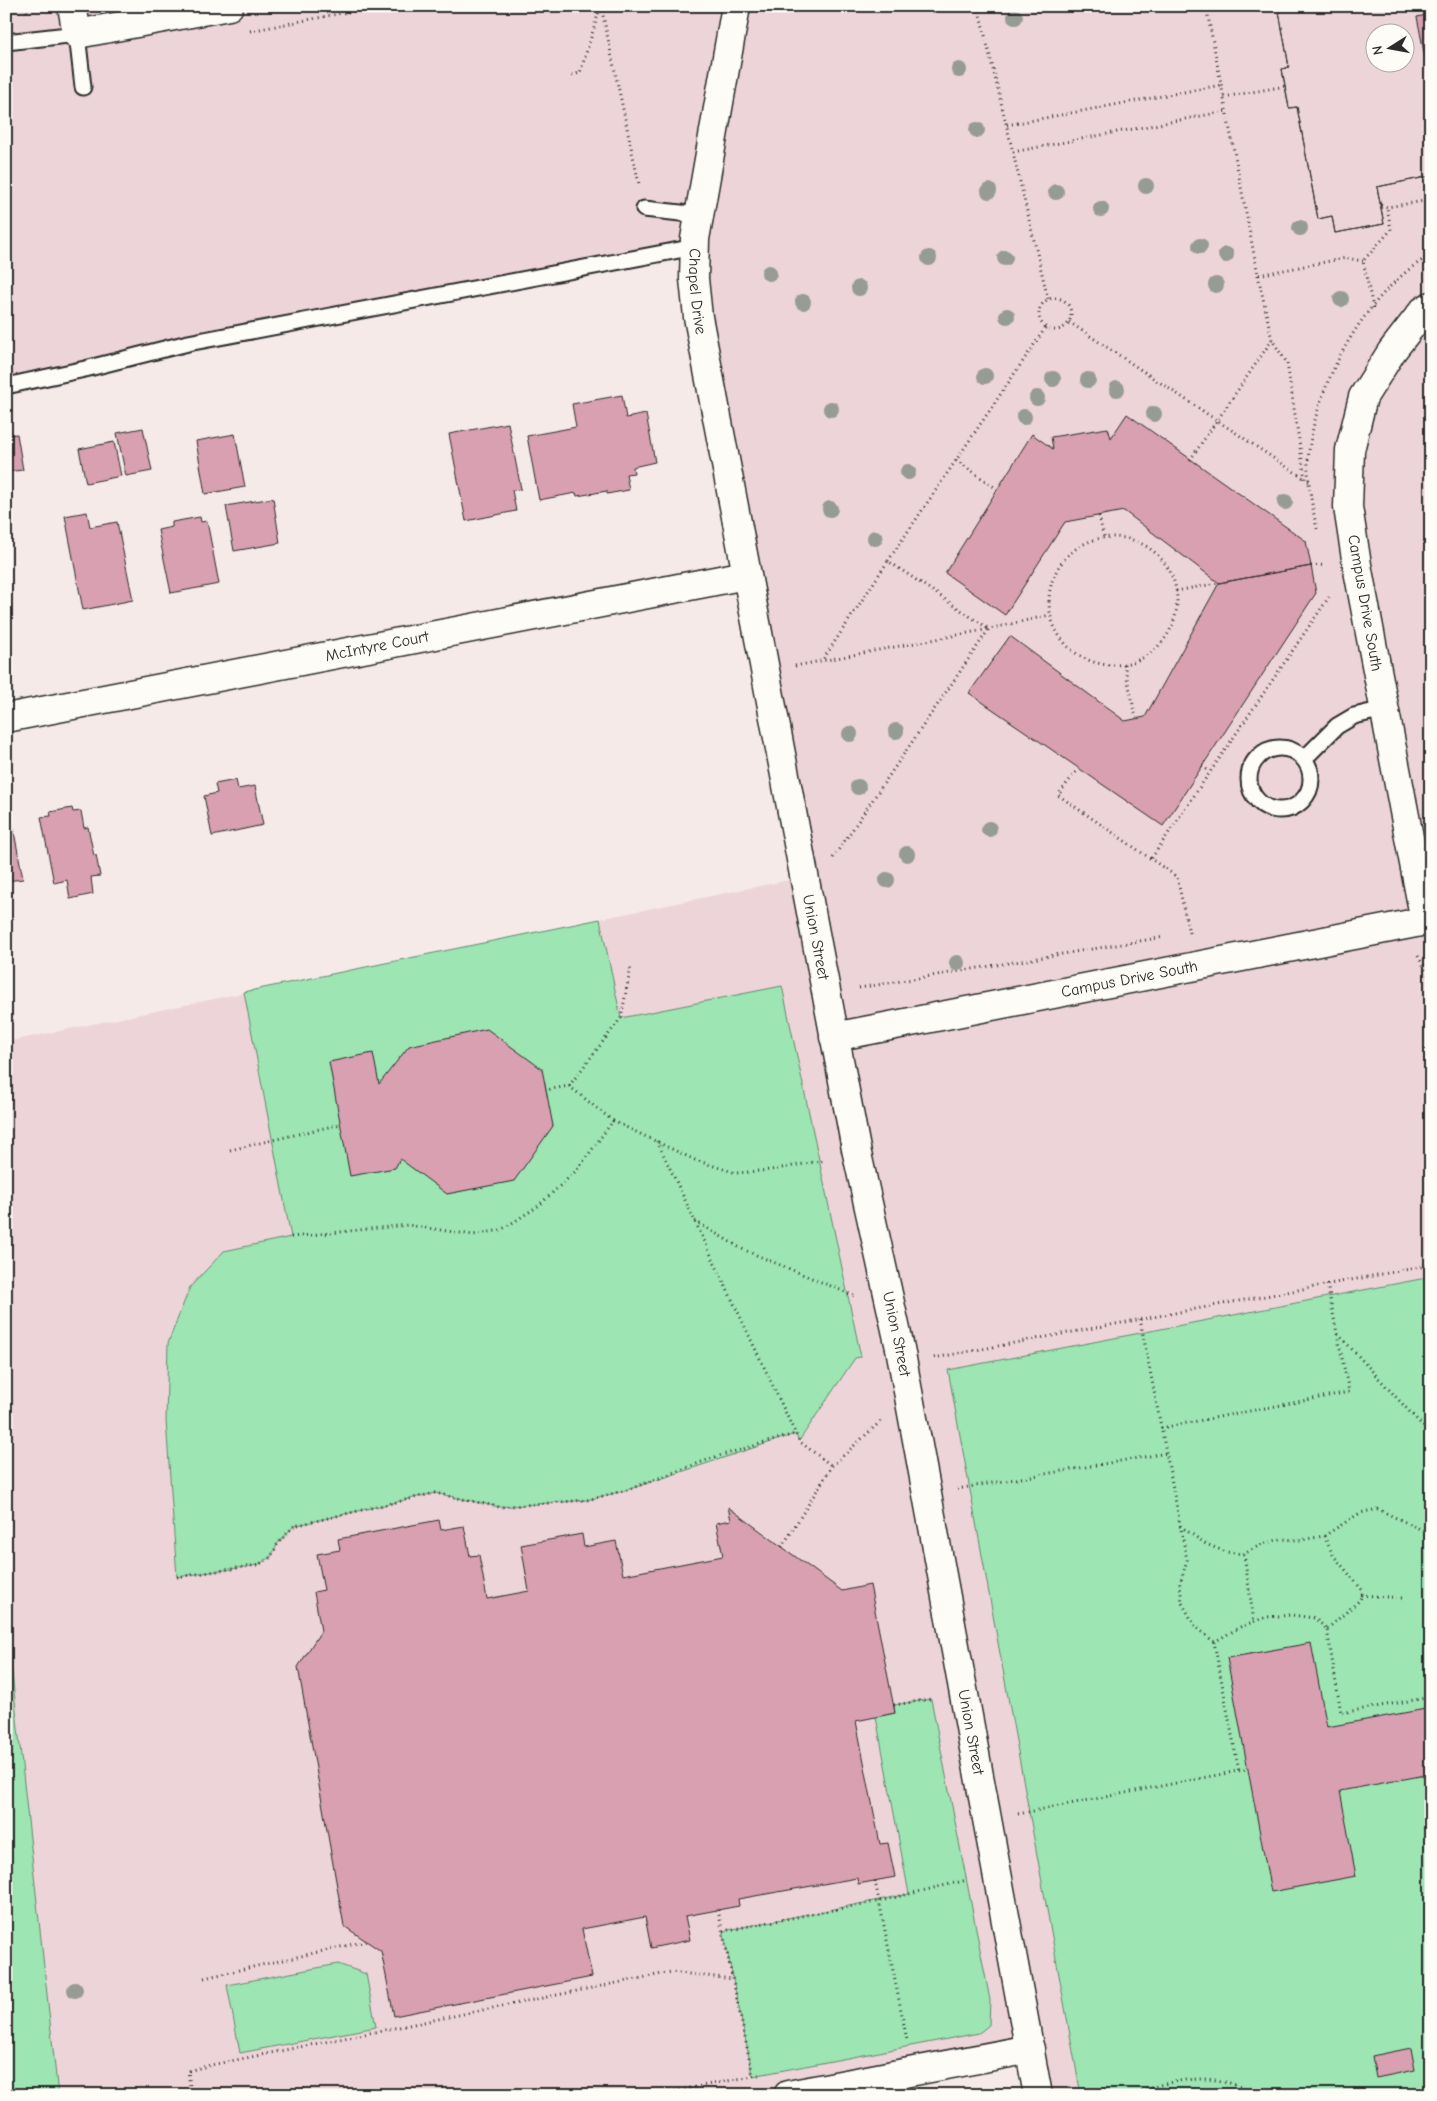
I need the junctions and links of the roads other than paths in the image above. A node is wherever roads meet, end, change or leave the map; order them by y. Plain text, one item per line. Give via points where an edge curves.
1 (72, 6) edge
2 (229, 6) edge
3 (736, 6) edge
4 (77, 34) junction
5 (6, 42) edge
6 (83, 88) dead end
7 (644, 209) dead end
8 (700, 215) junction
9 (695, 246) junction
10 (1431, 306) edge
11 (6, 386) edge
12 (746, 575) junction
13 (1384, 709) junction
14 (6, 718) edge
15 (1304, 759) junction
16 (1428, 920) edge
17 (834, 1036) junction
18 (1030, 2049) junction
19 (788, 2095) edge
20 (1038, 2095) edge

1 - 4 street
2 - 4 street
3 - 8 street, Chapel Drive
4 - 5 lane
4 - 6 lane
7 - 8 lane
8 - 9 street, Chapel Drive
9 - 11 lane via 188,343
9 - 12 street, Chapel Drive via 698,317
10 - 13 street, Campus Drive South via 1392,351 1363,397 1350,450 1348,507
12 - 14 street, McIntyre Court
12 - 17 street, Union Street
13 - 15 lane via 1354,716 1337,726
13 - 16 street, Campus Drive South
15 - 15 lane via 1310,768 1310,788 1298,805 1289,810 1269,809 1253,796 1249,776 1252,766 1266,751 1286,748
16 - 17 street, Campus Drive South
17 - 18 street, Union Street via 900,1348
18 - 19 street
18 - 20 street, Union Street

